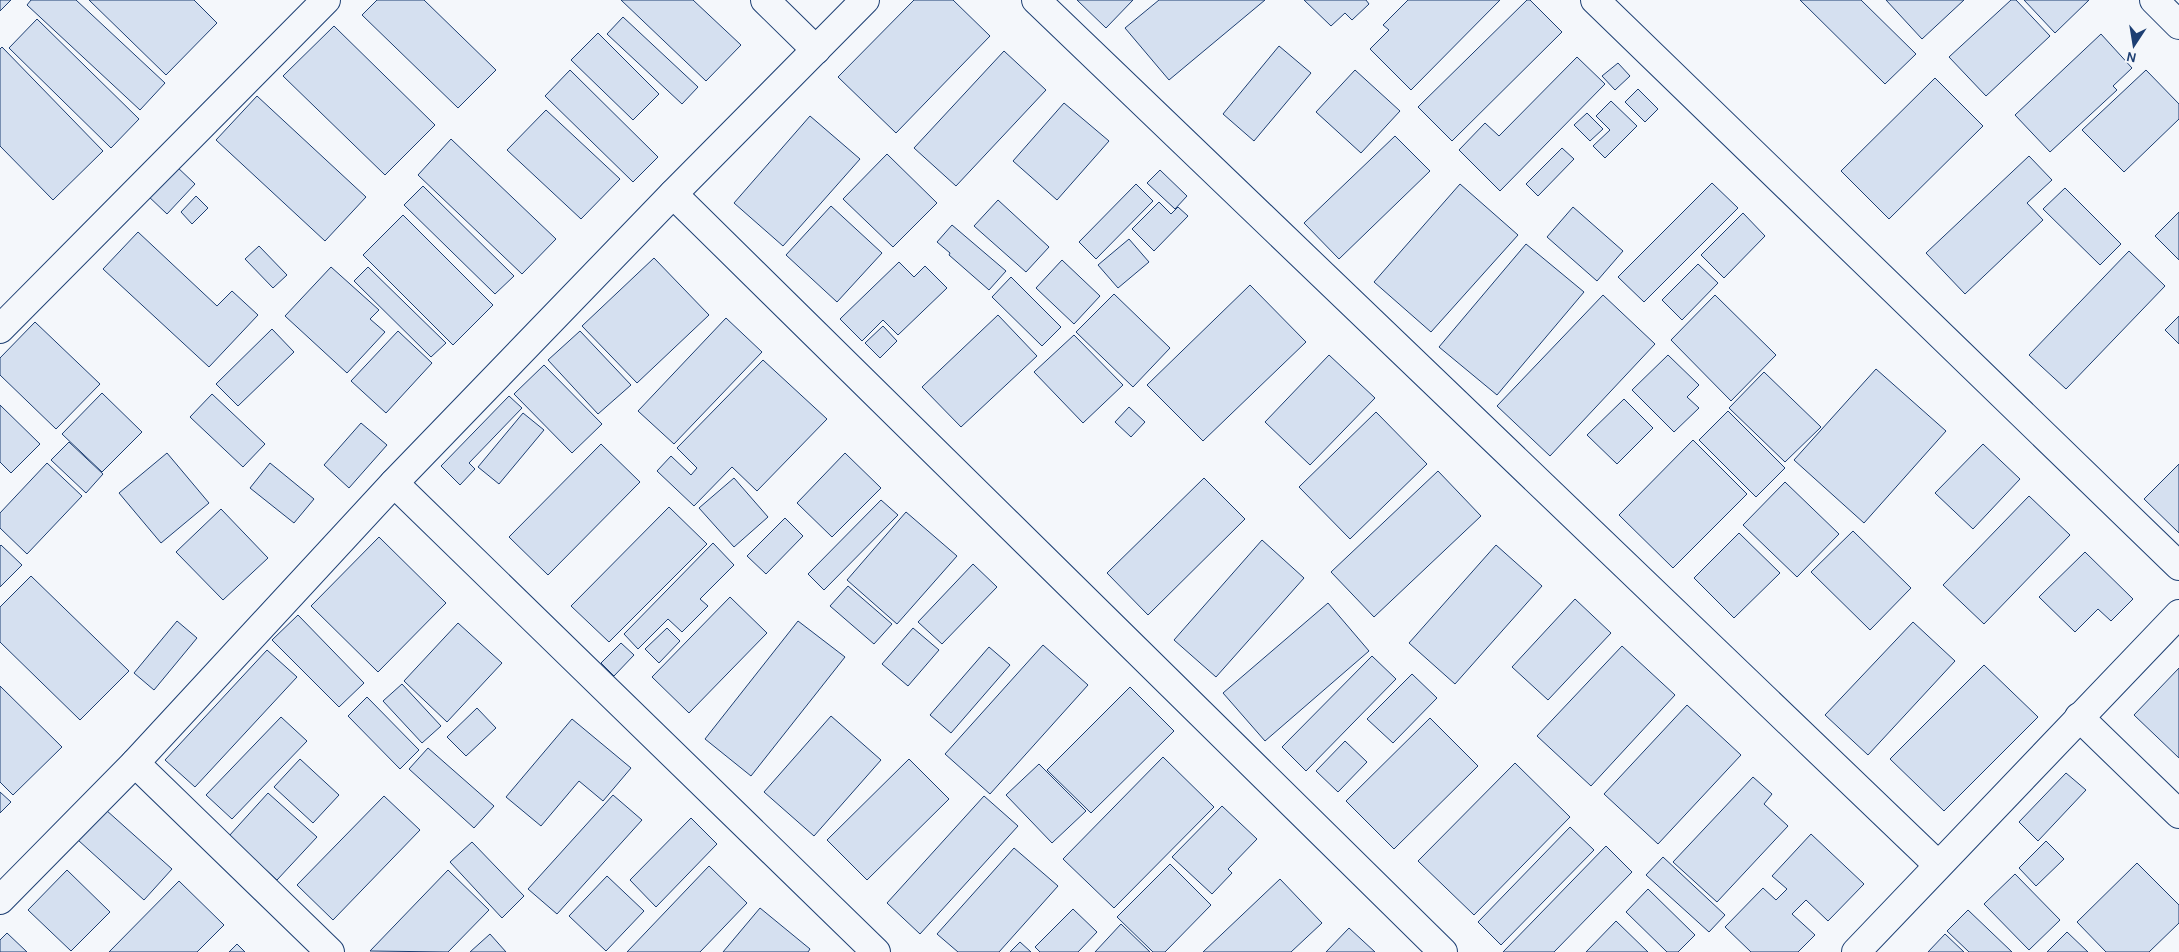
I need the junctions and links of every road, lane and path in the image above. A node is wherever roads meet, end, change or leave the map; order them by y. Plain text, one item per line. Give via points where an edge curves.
1 (326, 0) edge
2 (765, 0) edge
3 (865, 0) edge
4 (1036, 0) edge
5 (1595, 0) edge
6 (2154, 0) edge
7 (2179, 25) edge
8 (816, 50) junction
9 (673, 194) junction
10 (0, 329) edge
11 (394, 483) junction
12 (2179, 566) edge
13 (2179, 614) edge
14 (2079, 717) junction
15 (135, 764) junction
16 (2179, 814) edge
17 (1938, 865) junction
18 (0, 900) edge
19 (330, 952) edge
20 (876, 952) edge
21 (1442, 952) edge
22 (1856, 952) edge

1 - 10 street
2 - 8 street
3 - 8 street
4 - 17 street
5 - 12 street
6 - 7 street
8 - 9 street
9 - 11 street
9 - 21 street
11 - 15 street
11 - 20 street
13 - 14 street
14 - 16 street
14 - 17 street
15 - 18 street
15 - 19 street
17 - 22 street

